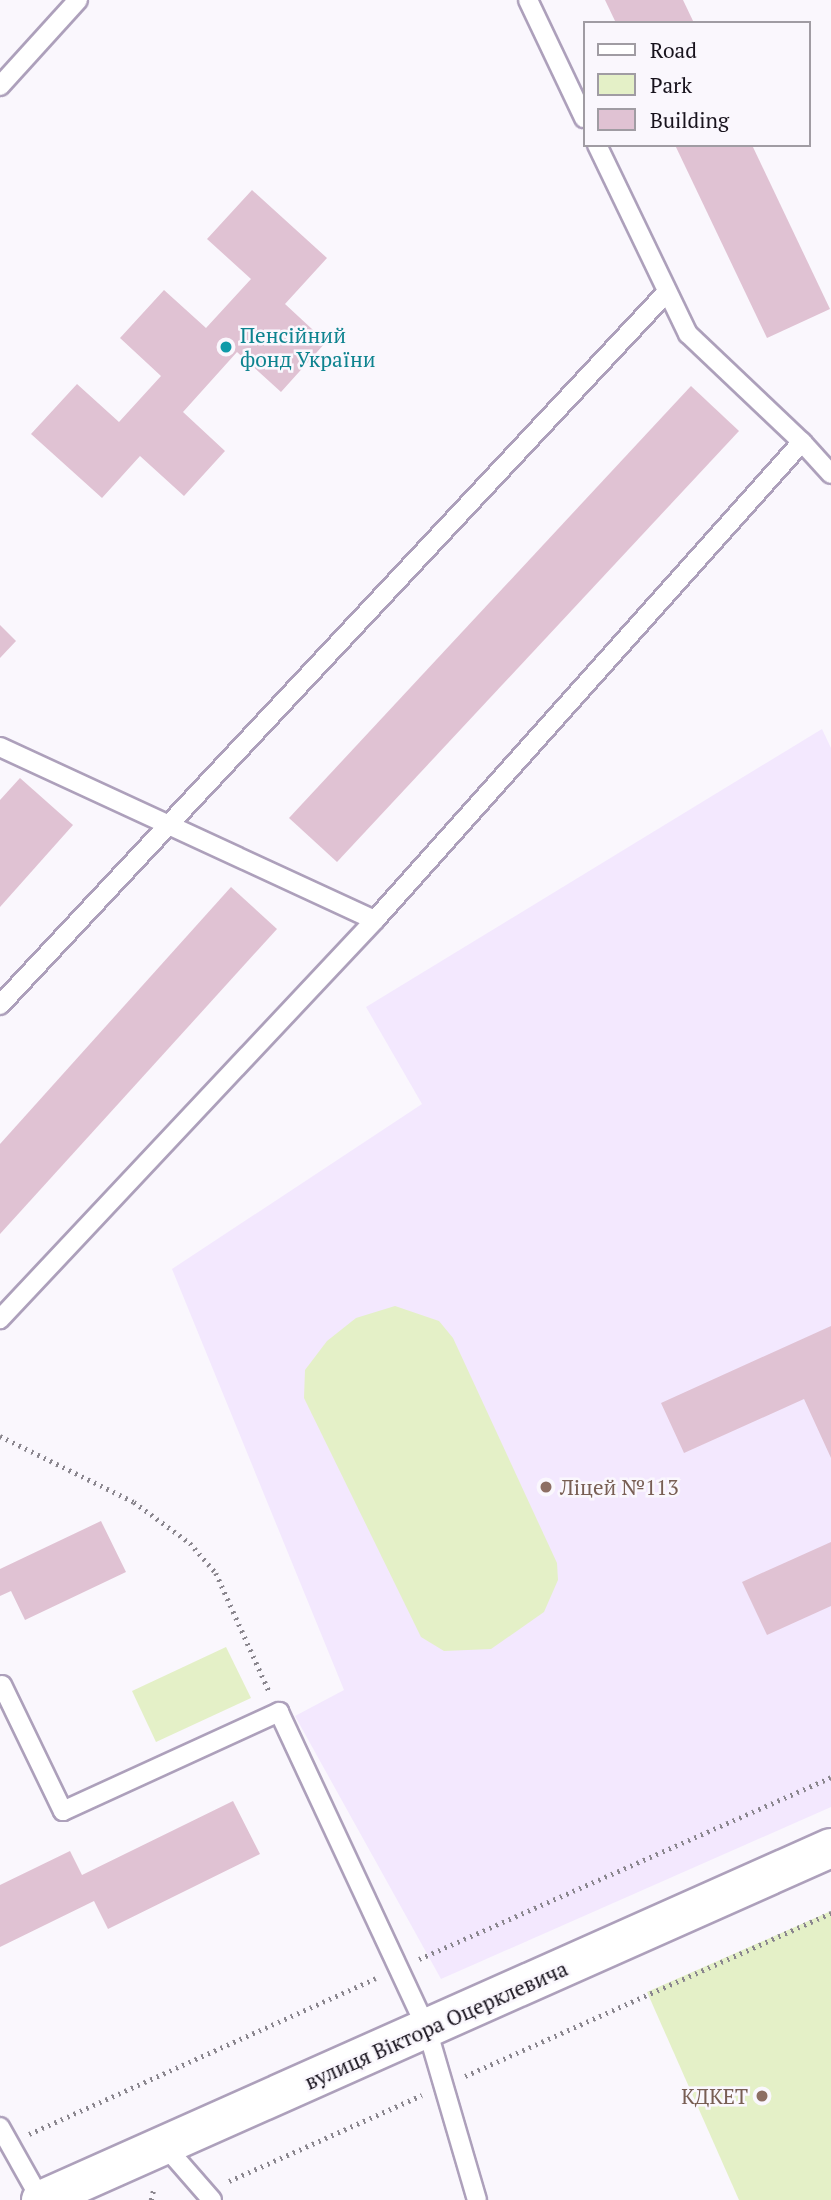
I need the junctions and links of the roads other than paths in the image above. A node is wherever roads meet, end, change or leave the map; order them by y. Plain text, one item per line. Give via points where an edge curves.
1 (78, 0) edge
2 (528, 0) edge
3 (0, 86) edge
4 (582, 114) edge
5 (598, 147) edge
6 (667, 292) junction
7 (802, 442) junction
8 (831, 474) edge
9 (0, 747) edge
10 (164, 826) junction
11 (375, 920) junction
12 (0, 1005) edge
13 (0, 1319) edge
14 (2, 1685) dead end
15 (831, 1848) edge
16 (427, 2029) junction
17 (0, 2127) edge
18 (164, 2145) junction
19 (208, 2196) edge
20 (41, 2200) edge
21 (477, 2200) edge

1 - 3 lane
2 - 4 lane
5 - 6 lane
6 - 7 lane via 688,334
6 - 10 lane
7 - 8 lane
7 - 11 lane
9 - 10 lane
10 - 11 lane
10 - 12 lane
11 - 13 lane
14 - 16 lane via 63,1811 279,1712
15 - 16 street, вулиця Віктора Оцерклевича
16 - 18 street, вулиця Віктора Оцерклевича
16 - 21 lane
17 - 20 lane
18 - 19 lane
18 - 20 street, вулиця Віктора Оцерклевича

